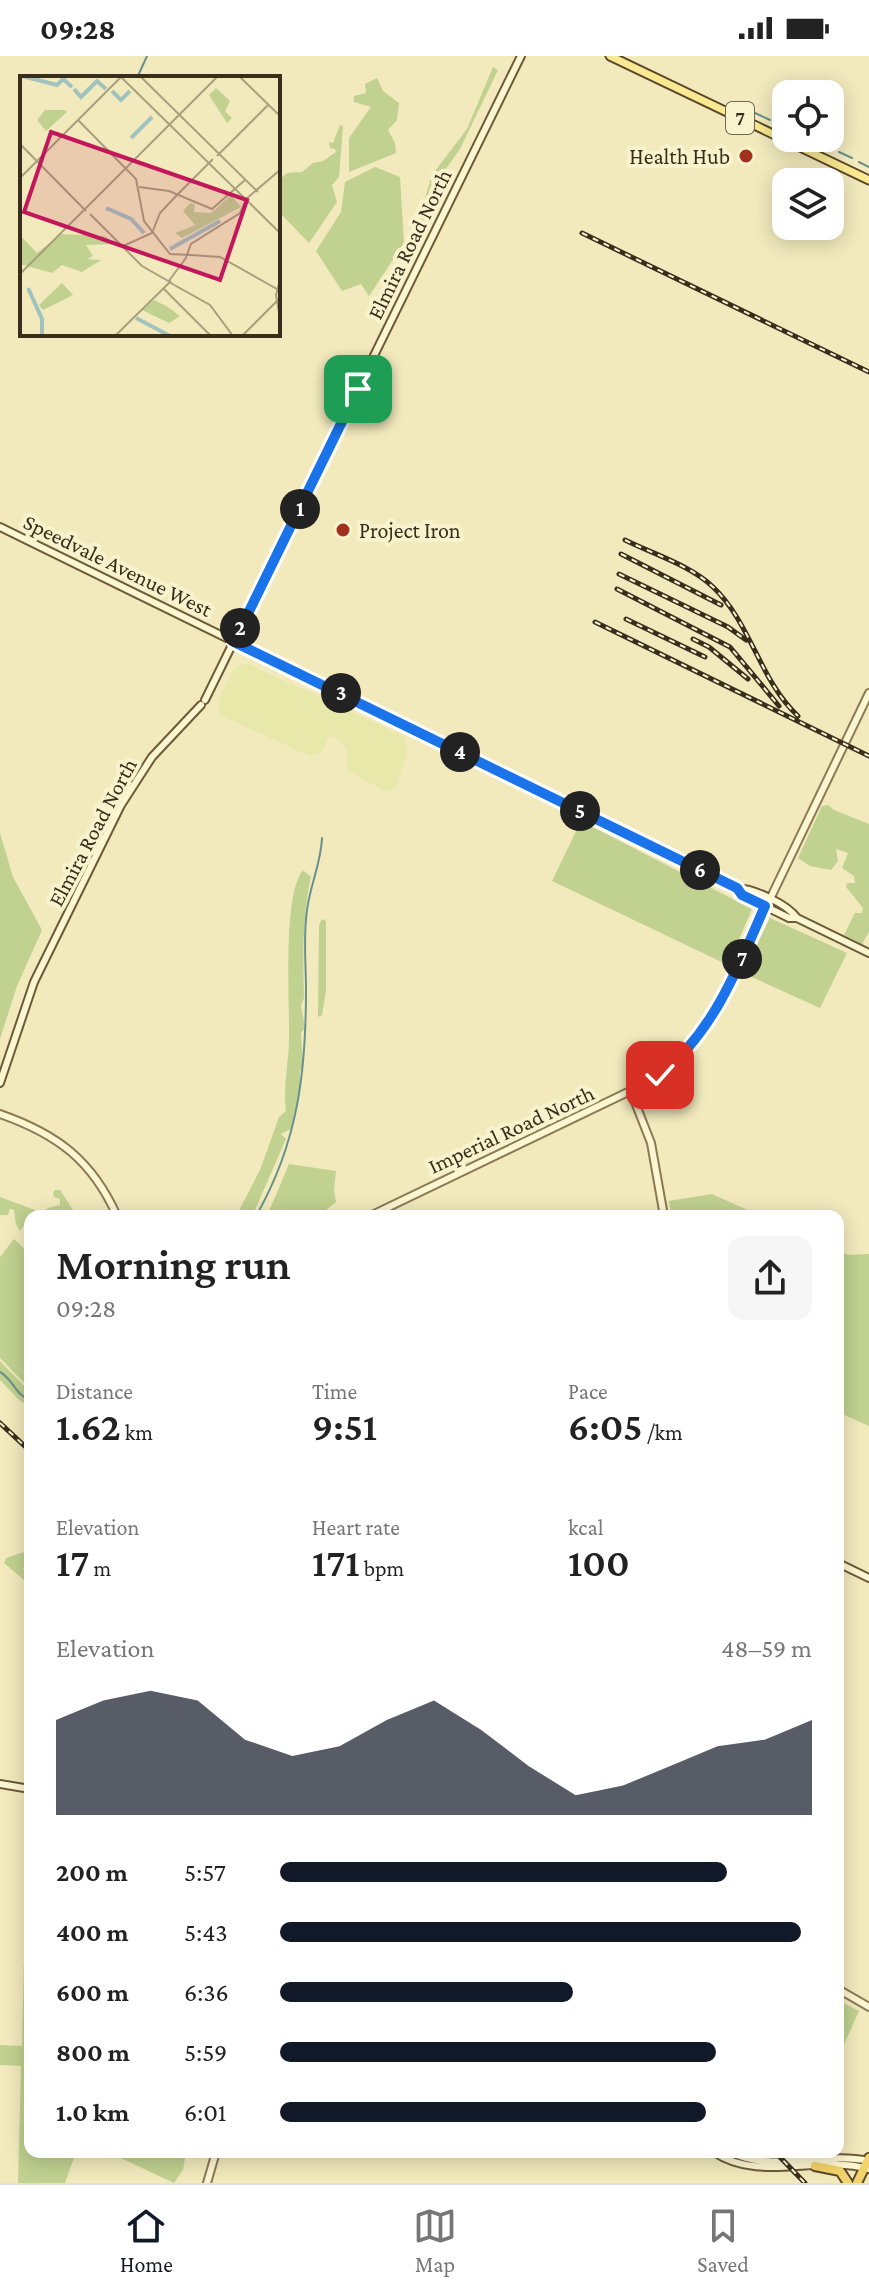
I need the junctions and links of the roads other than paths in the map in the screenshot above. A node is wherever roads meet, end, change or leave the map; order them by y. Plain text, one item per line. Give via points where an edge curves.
1 (521, 56) edge
2 (610, 56) edge
3 (869, 180) edge
4 (0, 527) edge
5 (234, 642) junction
6 (869, 693) edge
7 (767, 903) junction
8 (869, 953) edge
9 (0, 1083) edge
10 (631, 1092) junction
11 (0, 1114) edge
12 (114, 1210) edge
13 (383, 1210) edge
14 (663, 1210) edge
15 (844, 1566) edge
16 (869, 1578) edge
17 (0, 1784) edge
18 (24, 1788) edge
19 (844, 1992) edge
20 (869, 2007) edge
21 (214, 2158) edge
22 (727, 2158) edge
23 (753, 2158) edge
24 (816, 2158) edge
25 (840, 2158) edge
26 (868, 2163) edge
27 (815, 2166) junction
28 (207, 2183) edge
29 (848, 2183) edge
30 (857, 2183) edge

1 - 5 main road, Elmira Road North
2 - 3 main road, 7
4 - 5 main road, Speedvale Avenue West
5 - 7 main road, Speedvale Avenue West
5 - 9 main road, Elmira Road North via 203,703 152,757 121,805 34,982
6 - 7 main road, Imperial Road North
7 - 8 main road, Speedvale Avenue West
7 - 10 main road, Imperial Road North via 699,1037 660,1075
10 - 13 main road, Imperial Road North
10 - 14 main road via 651,1143
11 - 12 main road via 39,1129 72,1152 99,1182
15 - 16 main road
17 - 18 main road
19 - 20 main road
21 - 28 main road
22 - 27 main road via 775,2169
23 - 24 main road
25 - 26 main road
26 - 27 main road
26 - 30 highway
27 - 29 highway via 840,2171

